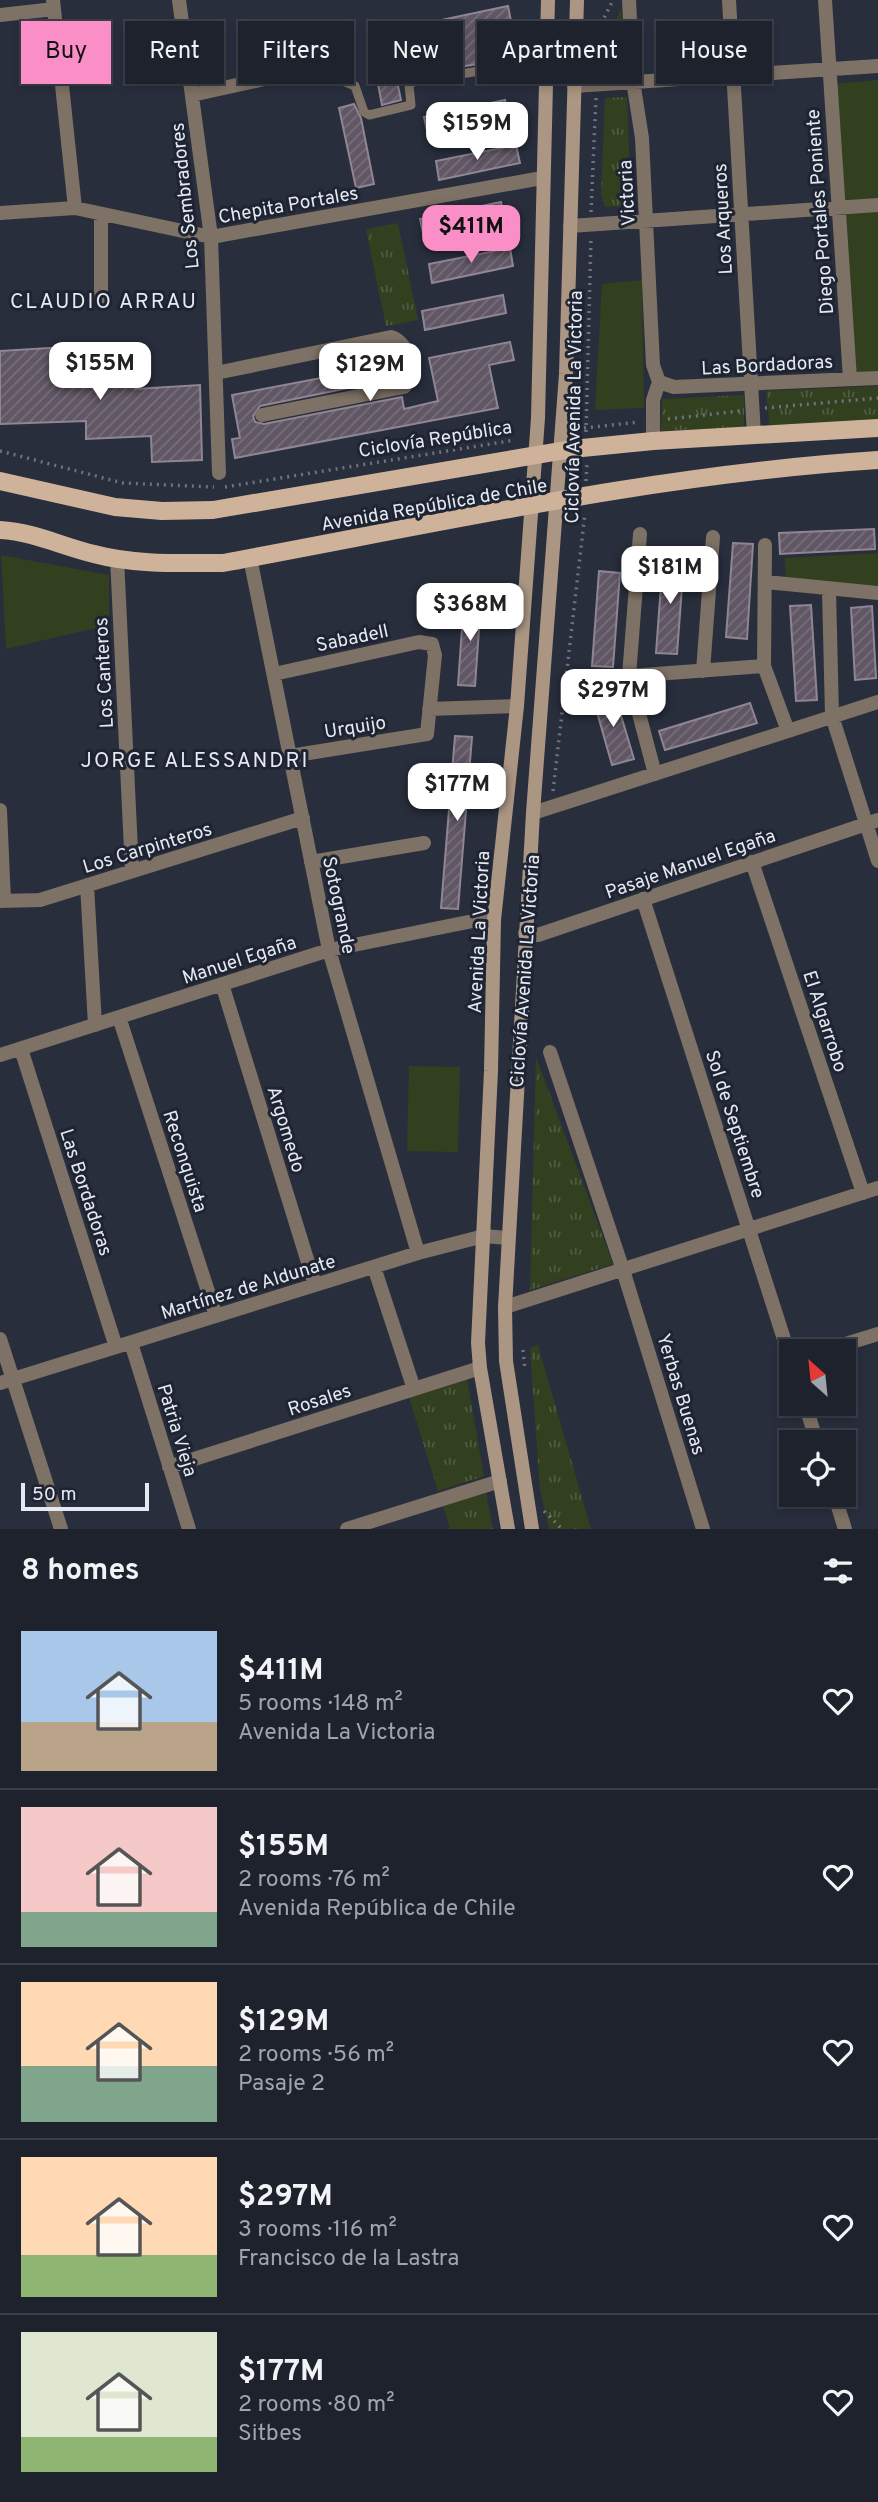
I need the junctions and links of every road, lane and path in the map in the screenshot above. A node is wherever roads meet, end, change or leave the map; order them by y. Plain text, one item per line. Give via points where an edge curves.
1 (179, 0) edge
2 (548, 0) edge
3 (577, 0) edge
4 (613, 0) edge
5 (629, 0) edge
6 (729, 0) edge
7 (825, 0) edge
8 (54, 4) edge
9 (0, 15) edge
10 (547, 21) edge
11 (602, 21) edge
12 (630, 21) edge
13 (730, 21) edge
14 (878, 66) edge
15 (829, 69) junction
16 (477, 71) edge
17 (772, 73) edge
18 (243, 84) edge
19 (350, 84) edge
20 (544, 84) edge
21 (597, 84) joint
22 (634, 84) edge
23 (734, 84) edge
24 (574, 86) junction
25 (192, 95) junction
26 (542, 178) junction
27 (878, 205) edge
28 (838, 207) junction
29 (75, 208) junction
30 (0, 213) edge
31 (101, 214) junction
32 (741, 214) junction
33 (647, 221) junction
34 (591, 224) junction
35 (570, 226) junction
36 (211, 237) junction
37 (101, 299) dead end
38 (216, 373) junction
39 (878, 378) edge
40 (850, 379) junction
41 (659, 382) junction
42 (751, 384) junction
43 (878, 398) edge
44 (753, 410) junction
45 (262, 415) dead end
46 (653, 421) junction
47 (585, 428) junction
48 (878, 428) edge
49 (561, 433) junction
50 (754, 435) junction
51 (537, 436) junction
52 (653, 441) junction
53 (587, 448) junction
54 (0, 451) edge
55 (561, 452) junction
56 (535, 457) junction
57 (878, 460) edge
58 (219, 473) dead end
59 (0, 481) edge
60 (585, 497) junction
61 (557, 503) junction
62 (530, 507) junction
63 (0, 530) edge
64 (640, 534) dead end
65 (713, 537) dead end
66 (765, 545) dead end
67 (117, 558) junction
68 (250, 558) junction
69 (766, 582) junction
70 (829, 590) junction
71 (878, 593) edge
72 (764, 666) junction
73 (704, 671) junction
74 (274, 674) junction
75 (629, 676) junction
76 (878, 702) edge
77 (517, 706) junction
78 (429, 709) junction
79 (832, 716) junction
80 (788, 731) junction
81 (426, 734) joint
82 (290, 756) junction
83 (655, 774) junction
84 (552, 807) junction
85 (0, 810) edge
86 (533, 813) junction
87 (303, 818) junction
88 (872, 822) edge
89 (424, 843) dead end
90 (878, 861) edge
91 (312, 862) junction
92 (752, 862) junction
93 (132, 872) junction
94 (87, 885) junction
95 (643, 899) junction
96 (2, 901) edge
97 (494, 920) junction
98 (525, 933) junction
99 (329, 950) junction
100 (222, 984) junction
101 (119, 1017) junction
102 (95, 1025) junction
103 (21, 1049) junction
104 (550, 1052) dead end
105 (0, 1055) edge
106 (878, 1188) edge
107 (863, 1193) junction
108 (749, 1230) junction
109 (484, 1236) junction
110 (508, 1238) junction
111 (418, 1253) junction
112 (374, 1267) junction
113 (623, 1270) junction
114 (315, 1285) junction
115 (505, 1307) junction
116 (216, 1316) junction
117 (878, 1334) edge
118 (522, 1338) dead end
119 (0, 1339) edge
120 (784, 1339) edge
121 (856, 1341) edge
122 (131, 1343) junction
123 (116, 1347) junction
124 (480, 1368) junction
125 (526, 1379) dead end
126 (6, 1381) edge
127 (414, 1389) junction
128 (170, 1467) junction
129 (500, 1481) junction
130 (538, 1507) dead end
131 (838, 1507) edge
132 (536, 1524) edge
133 (61, 1529) edge
134 (189, 1529) edge
135 (347, 1529) edge
136 (508, 1529) edge
137 (703, 1529) edge
138 (845, 1529) edge

1 - 25 street, Los Sembradores
2 - 10 main road, Avenida La Victoria
3 - 24 main road
4 - 11 path, Ciclovía Avenida La Victoria
5 - 12 street, Victoria
6 - 13 street, Los Arqueros
7 - 15 street, Diego Portales Poniente
8 - 9 street
8 - 29 street
14 - 15 street
15 - 17 street
15 - 28 street, Diego Portales Poniente
16 - 19 lane via 413,82 409,85 411,105 369,114
18 - 25 street
20 - 26 main road, Avenida La Victoria
21 - 24 street
21 - 34 path, Ciclovía Avenida La Victoria
22 - 33 street, Victoria
23 - 32 street, Los Arqueros
24 - 35 main road
25 - 36 street, Los Sembradores
26 - 36 street, Chepita Portales
26 - 51 main road, Avenida La Victoria
27 - 28 street
28 - 32 street
28 - 40 street, Diego Portales Poniente
29 - 30 street, Chepita Portales
29 - 31 street, Chepita Portales
31 - 36 street, Chepita Portales
31 - 37 street
32 - 33 street
32 - 42 street, Los Arqueros
33 - 34 street
33 - 41 street, Victoria via 653,365
34 - 35 street
34 - 47 path, Ciclovía Avenida La Victoria
35 - 49 main road
36 - 38 street, Los Sembradores
38 - 45 street via 391,337 407,348 410,378 404,387
38 - 58 street, Los Sembradores
39 - 40 street, Las Bordadoras
40 - 42 street, Las Bordadoras
41 - 42 street, Las Bordadoras via 665,387
41 - 46 street
42 - 44 street, Los Arqueros
43 - 44 path
44 - 46 path
44 - 50 street, Los Arqueros
46 - 47 path
46 - 52 street
47 - 49 path
47 - 53 path, Ciclovía Avenida La Victoria
48 - 50 main road, Avenida República de Chile
49 - 55 main road
50 - 52 main road, Avenida República de Chile
51 - 54 path, Ciclovía República via 224,487 123,483
51 - 56 main road, Avenida La Victoria
52 - 53 main road, Avenida República de Chile
53 - 55 main road, Avenida República de Chile
53 - 60 path, Ciclovía Avenida La Victoria
55 - 56 main road, Avenida República de Chile
55 - 61 main road
56 - 59 main road, Avenida República de Chile via 195,511 115,507
56 - 62 main road, Avenida La Victoria
57 - 60 main road, Avenida República de Chile via 720,475
60 - 61 main road, Avenida República de Chile
60 - 84 path, Ciclovía Avenida La Victoria
61 - 62 main road, Avenida República de Chile
61 - 86 main road
62 - 68 main road, Avenida República de Chile
62 - 77 main road, Avenida La Victoria
63 - 67 main road, Avenida República de Chile via 28,532
64 - 75 street
65 - 73 street
66 - 69 street
67 - 68 main road, Avenida República de Chile via 223,563
67 - 93 street, Los Canteros
68 - 74 street, Sotogrande
69 - 70 street
69 - 72 street
70 - 71 street
70 - 79 street
72 - 73 street
72 - 80 street
73 - 75 street
74 - 78 street, Sabadell via 419,642 432,644 435,655
74 - 82 street, Sotogrande
75 - 83 street
76 - 79 street
77 - 78 street
77 - 97 main road, Avenida La Victoria
78 - 81 street, Sabadell
79 - 80 street
79 - 88 street
80 - 83 street
81 - 82 street, Urquijo
82 - 87 street, Sotogrande
83 - 84 street
84 - 86 street
85 - 96 street
86 - 98 main road
87 - 91 street, Sotogrande
87 - 93 street, Los Carpinteros
88 - 90 street
88 - 92 street, Pasaje Manuel Egaña
89 - 91 street
91 - 99 street, Sotogrande
92 - 95 street, Pasaje Manuel Egaña
92 - 107 street, El Algarrobo
93 - 94 street, Los Carpinteros
94 - 96 street, Los Carpinteros via 40,900
94 - 102 street
95 - 98 street, Pasaje Manuel Egaña via 538,934
95 - 108 street, Sol de Septiembre
97 - 99 street, Manuel Egaña
97 - 109 main road, Avenida La Victoria
98 - 110 main road
99 - 100 street, Manuel Egaña
99 - 111 street, Sotogrande
100 - 101 street, Manuel Egaña
100 - 114 street, Argomedo
101 - 102 street, Manuel Egaña
101 - 116 street, Reconquista
102 - 103 street, Manuel Egaña
103 - 105 street, Manuel Egaña
103 - 123 street, Las Bordadoras
104 - 113 street, Yerbas Buenas
106 - 107 street
107 - 108 street
108 - 113 street
108 - 120 street, Sol de Septiembre
109 - 110 street, Martínez de Aldunate
109 - 111 street, Martínez de Aldunate
109 - 124 main road, Avenida La Victoria
110 - 115 main road
111 - 112 street, Martínez de Aldunate
112 - 114 street, Martínez de Aldunate
112 - 127 street
113 - 115 street
113 - 137 street, Yerbas Buenas
114 - 116 street, Martínez de Aldunate
115 - 132 main road via 506,1361
116 - 122 street, Martínez de Aldunate
117 - 121 street
118 - 125 path
119 - 126 street
122 - 123 street, Martínez de Aldunate
122 - 128 street, Patria Vieja
123 - 126 street, Martínez de Aldunate
124 - 127 street, Rosales
124 - 129 main road, Avenida La Victoria
126 - 133 street
127 - 128 street, Rosales
128 - 134 street, Patria Vieja
129 - 135 street
129 - 136 main road, Avenida La Victoria
130 - 132 path
131 - 138 street

